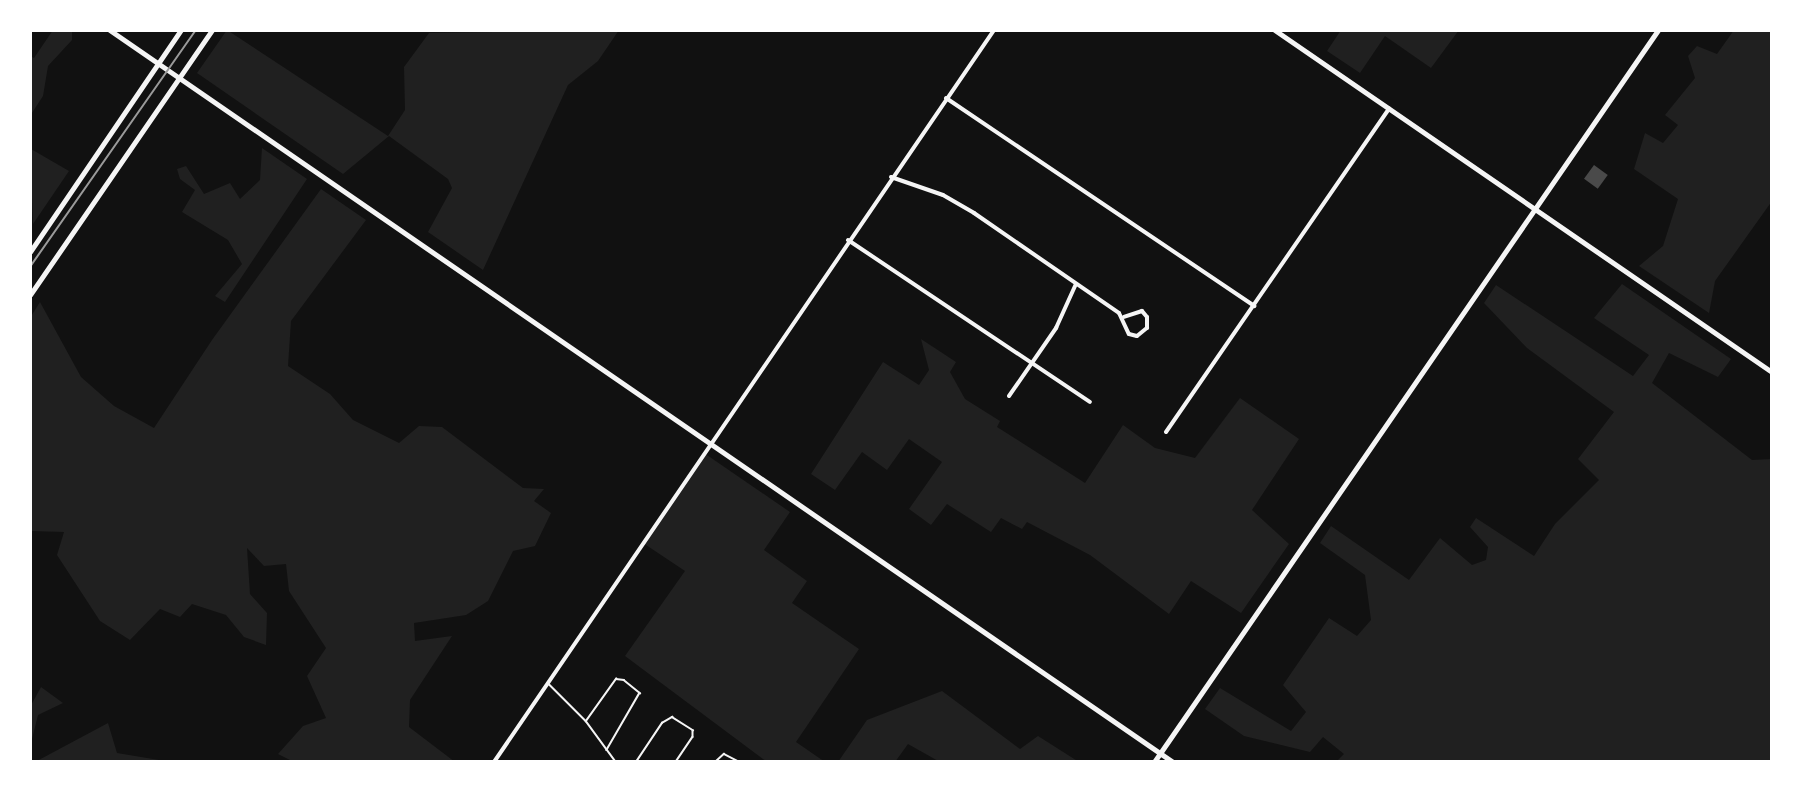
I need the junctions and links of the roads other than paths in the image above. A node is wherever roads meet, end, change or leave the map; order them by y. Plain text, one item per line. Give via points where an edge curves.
1 (110, 30) edge
2 (181, 30) edge
3 (212, 30) edge
4 (994, 30) edge
5 (1275, 30) edge
6 (1658, 30) edge
7 (159, 63) junction
8 (180, 77) junction
9 (946, 98) junction
10 (1389, 109) junction
11 (891, 177) junction
12 (1534, 208) junction
13 (848, 240) junction
14 (30, 252) edge
15 (1076, 284) junction
16 (30, 296) edge
17 (1254, 306) junction
18 (1124, 317) dead end
19 (1031, 361) junction
20 (1772, 372) edge
21 (1009, 396) dead end
22 (1090, 402) dead end
23 (1166, 432) dead end
24 (712, 443) junction
25 (548, 682) junction
26 (586, 721) junction
27 (607, 750) junction
28 (1161, 752) junction
29 (494, 762) edge
30 (616, 762) edge
31 (636, 762) edge
32 (676, 762) edge
33 (715, 762) edge
34 (740, 762) edge
35 (1154, 762) edge
36 (1173, 762) edge

1 - 7 street
2 - 7 street
3 - 8 street
4 - 9 street
5 - 10 street
6 - 12 main road
7 - 8 street
7 - 14 street
8 - 16 street
8 - 24 street
9 - 11 street
9 - 17 street
10 - 12 street
10 - 17 street
11 - 13 street
11 - 15 street via 959,203
12 - 20 street
12 - 28 main road
13 - 19 street
13 - 24 street
15 - 18 street via 1119,313 1129,334 1137,336 1147,328 1148,317 1142,311
15 - 19 street via 1061,319
17 - 23 street
19 - 21 street
19 - 22 street
24 - 25 street
24 - 28 street
25 - 26 lane
25 - 29 street
26 - 27 lane
26 - 27 lane via 616,679 624,680 640,693
27 - 30 lane
28 - 35 main road
28 - 36 street
31 - 32 lane via 662,723 672,717 693,730 693,737
33 - 34 lane via 724,754

